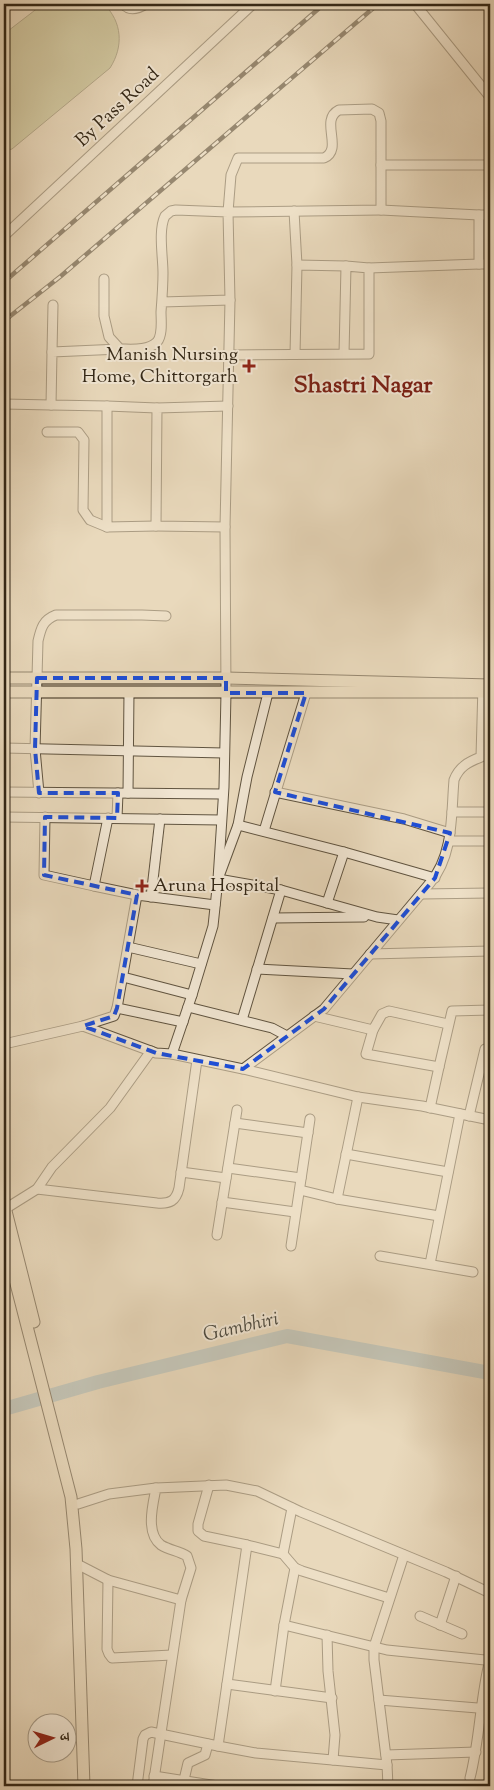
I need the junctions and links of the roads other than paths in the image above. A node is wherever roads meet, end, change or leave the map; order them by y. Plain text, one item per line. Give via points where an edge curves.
1 (123, 4) edge
2 (146, 4) edge
3 (253, 4) edge
4 (415, 4) edge
5 (490, 97) edge
6 (490, 165) edge
7 (381, 166) junction
8 (380, 210) junction
9 (294, 211) junction
10 (228, 212) junction
11 (479, 215) junction
12 (490, 215) edge
13 (4, 236) edge
14 (479, 264) junction
15 (490, 264) edge
16 (297, 265) junction
17 (346, 266) junction
18 (369, 268) junction
19 (104, 279) dead end
20 (230, 300) junction
21 (162, 302) junction
22 (53, 305) dead end
23 (120, 349) junction
24 (52, 352) junction
25 (295, 354) junction
26 (344, 354) junction
27 (229, 355) junction
28 (4, 404) edge
29 (51, 405) junction
30 (107, 406) junction
31 (228, 406) junction
32 (157, 408) junction
33 (47, 432) dead end
34 (156, 526) junction
35 (107, 527) junction
36 (225, 527) junction
37 (166, 616) dead end
38 (4, 678) edge
39 (37, 678) junction
40 (226, 678) junction
41 (486, 689) edge
42 (4, 692) edge
43 (37, 692) junction
44 (129, 692) junction
45 (226, 693) junction
46 (268, 693) junction
47 (306, 693) junction
48 (4, 748) edge
49 (35, 749) junction
50 (128, 752) junction
51 (224, 753) junction
52 (485, 757) edge
53 (4, 792) edge
54 (275, 792) junction
55 (39, 793) junction
56 (118, 793) junction
57 (128, 793) junction
58 (223, 794) junction
59 (452, 812) junction
60 (490, 812) edge
61 (4, 817) edge
62 (46, 817) junction
63 (112, 818) junction
64 (160, 819) junction
65 (221, 820) junction
66 (238, 825) junction
67 (264, 831) junction
68 (450, 837) junction
69 (490, 841) edge
70 (344, 852) junction
71 (435, 878) junction
72 (218, 880) junction
73 (94, 886) junction
74 (281, 890) junction
75 (490, 893) edge
76 (421, 894) junction
77 (137, 895) junction
78 (151, 897) junction
79 (327, 903) junction
80 (215, 905) junction
81 (377, 917) junction
82 (273, 918) junction
83 (398, 920) junction
84 (128, 947) junction
85 (490, 951) edge
86 (370, 954) junction
87 (201, 964) junction
88 (257, 969) junction
89 (353, 974) junction
90 (123, 977) junction
91 (192, 995) junction
92 (188, 1007) junction
93 (117, 1008) junction
94 (490, 1010) edge
95 (314, 1016) junction
96 (242, 1020) junction
97 (183, 1022) junction
98 (448, 1024) junction
99 (83, 1026) junction
100 (373, 1030) junction
101 (287, 1036) junction
102 (4, 1044) edge
103 (485, 1049) dead end
104 (151, 1051) junction
105 (172, 1054) junction
106 (197, 1060) junction
107 (440, 1067) junction
108 (243, 1069) junction
109 (358, 1097) junction
110 (430, 1108) junction
111 (237, 1110) dead end
112 (464, 1115) junction
113 (310, 1119) dead end
114 (490, 1120) edge
115 (235, 1123) junction
116 (308, 1134) junction
117 (346, 1154) junction
118 (228, 1168) junction
119 (181, 1172) junction
120 (448, 1172) junction
121 (226, 1178) junction
122 (301, 1178) junction
123 (37, 1189) junction
124 (300, 1190) junction
125 (337, 1199) junction
126 (222, 1202) junction
127 (5, 1206) edge
128 (295, 1212) junction
129 (439, 1216) junction
130 (217, 1235) dead end
131 (4, 1237) edge
132 (291, 1246) dead end
133 (380, 1256) dead end
134 (430, 1264) junction
135 (473, 1272) dead end
136 (209, 1485) junction
137 (156, 1488) junction
138 (78, 1504) junction
139 (292, 1508) junction
140 (76, 1533) junction
141 (247, 1545) junction
142 (283, 1554) junction
143 (404, 1555) junction
144 (77, 1564) junction
145 (294, 1568) junction
146 (456, 1576) junction
147 (108, 1580) junction
148 (490, 1593) edge
149 (390, 1598) junction
150 (181, 1600) junction
151 (420, 1616) dead end
152 (284, 1625) junction
153 (440, 1625) junction
154 (462, 1634) dead end
155 (327, 1635) junction
156 (374, 1647) junction
157 (172, 1655) junction
158 (490, 1659) edge
159 (227, 1684) junction
160 (275, 1691) junction
161 (332, 1698) junction
162 (379, 1700) junction
163 (486, 1709) edge
164 (161, 1733) junction
165 (208, 1744) junction
166 (218, 1746) junction
167 (476, 1752) junction
168 (386, 1754) junction
169 (333, 1760) junction
170 (387, 1765) junction
171 (154, 1776) junction
172 (470, 1778) dead end
173 (184, 1783) edge
174 (84, 1786) edge
175 (137, 1786) edge
176 (153, 1786) edge
177 (214, 1786) edge
178 (218, 1786) edge
179 (388, 1786) edge

1 - 2 street via 132,9
3 - 13 street, By Pass Road
4 - 5 street
6 - 7 street
7 - 8 street
7 - 10 street via 379,113 372,109 339,110 331,117 332,148 327,156 312,159 238,158 231,175
8 - 9 street
8 - 11 street
9 - 10 street
9 - 16 street
10 - 20 street
10 - 21 street via 176,210 165,216 162,230
11 - 12 street
11 - 14 street
14 - 15 street
14 - 18 street
16 - 17 street
16 - 25 street
17 - 18 street
17 - 26 street
18 - 26 street via 369,354
19 - 23 street via 104,316 109,337
20 - 21 street
20 - 27 street
21 - 23 street via 161,327 156,343
22 - 24 street
23 - 24 street
24 - 29 street
25 - 26 street
25 - 27 street
27 - 31 street
28 - 29 street
29 - 30 street
30 - 32 street
30 - 35 street
31 - 32 street
31 - 36 street
32 - 34 street
33 - 35 street via 78,432 82,436 83,510 90,520
34 - 35 street
34 - 36 street
36 - 40 street
37 - 39 street via 56,615 49,618 41,627 38,641
38 - 39 main road
39 - 40 main road
39 - 43 street
40 - 41 main road
40 - 45 street
41 - 47 main road
41 - 52 street
42 - 43 main road
43 - 44 main road
43 - 49 street
44 - 45 main road
44 - 50 street
45 - 46 main road
45 - 51 street
46 - 47 main road
46 - 66 street
47 - 54 street
48 - 49 street
49 - 50 street
49 - 55 street
50 - 51 street
50 - 57 street
51 - 58 street
52 - 59 street via 470,761 457,771
53 - 55 street
54 - 67 street
54 - 68 street via 395,817
55 - 56 street
56 - 57 street
56 - 63 street
57 - 58 street
58 - 65 street
59 - 60 street
59 - 68 street
61 - 62 street
62 - 63 street
62 - 73 street via 44,875
63 - 64 street
63 - 73 street
64 - 65 street
64 - 78 street
65 - 72 street
66 - 67 street
66 - 72 street
67 - 70 street
68 - 69 street
68 - 71 street
70 - 71 street
70 - 79 street
71 - 76 street
72 - 74 street
72 - 80 street
73 - 77 street
74 - 79 street
74 - 82 street
75 - 76 street
76 - 83 street
77 - 78 street
77 - 84 street
78 - 80 street
79 - 81 street
80 - 87 street via 213,926
81 - 82 street
81 - 83 street
82 - 88 street
83 - 86 street
84 - 87 street
84 - 90 street
85 - 86 street
86 - 89 street
87 - 91 street
88 - 89 street
88 - 96 street
89 - 95 street via 324,1009
90 - 91 street
90 - 93 street
91 - 92 street
92 - 96 street
92 - 97 street
93 - 97 street
93 - 99 street via 114,1016
94 - 98 street via 452,1010
95 - 100 street
95 - 101 street
96 - 101 street via 272,1028
97 - 105 street
98 - 100 street via 389,1011 382,1014
98 - 107 street
99 - 102 street
99 - 104 street
100 - 107 street via 366,1054
101 - 108 street
103 - 112 street
104 - 105 street
104 - 123 street via 116,1100 52,1167
105 - 106 street
106 - 108 street
106 - 119 street
107 - 110 street
108 - 109 street
109 - 110 street
109 - 117 street
110 - 112 street
111 - 115 street
112 - 114 street
112 - 120 street
113 - 116 street
115 - 116 street
115 - 118 street
116 - 122 street
117 - 120 street
117 - 125 street
118 - 121 street
118 - 122 street
119 - 121 street
119 - 123 street via 177,1195 164,1204
120 - 129 street
121 - 126 street
122 - 124 street
123 - 127 street
124 - 125 street
124 - 128 street
125 - 129 street
126 - 128 street
126 - 130 street
127 - 138 main road
128 - 132 street
129 - 134 street
131 - 140 main road via 70,1497
133 - 134 street
134 - 135 street
136 - 137 street
136 - 139 street via 257,1492
136 - 141 street via 198,1531 204,1536
137 - 138 street via 109,1494
137 - 150 street via 154,1534 161,1545 187,1556 190,1563 190,1574
138 - 140 main road via 80,1525
139 - 142 street
139 - 143 street
140 - 144 main road
141 - 142 street
141 - 159 street
142 - 145 street
143 - 146 street
143 - 149 street
144 - 147 street
144 - 174 main road
145 - 149 street
145 - 152 street
146 - 148 street
146 - 153 street
147 - 150 street
147 - 157 street via 108,1654 117,1659
149 - 156 street
150 - 157 street
151 - 153 street
152 - 155 street
152 - 160 street
153 - 154 street
155 - 156 street
155 - 161 street
156 - 158 street
156 - 162 street
157 - 164 street
158 - 163 street via 486,1674
159 - 160 street
159 - 166 street
160 - 161 street
161 - 169 street
162 - 163 street
162 - 168 street
163 - 167 street
164 - 165 street
164 - 171 street
164 - 175 street via 145,1735
165 - 166 street
165 - 173 street via 205,1756 188,1763
166 - 169 street
167 - 168 street
167 - 172 street
168 - 170 street
169 - 170 street
170 - 179 street
171 - 173 street
171 - 176 street
173 - 177 street
177 - 178 street

